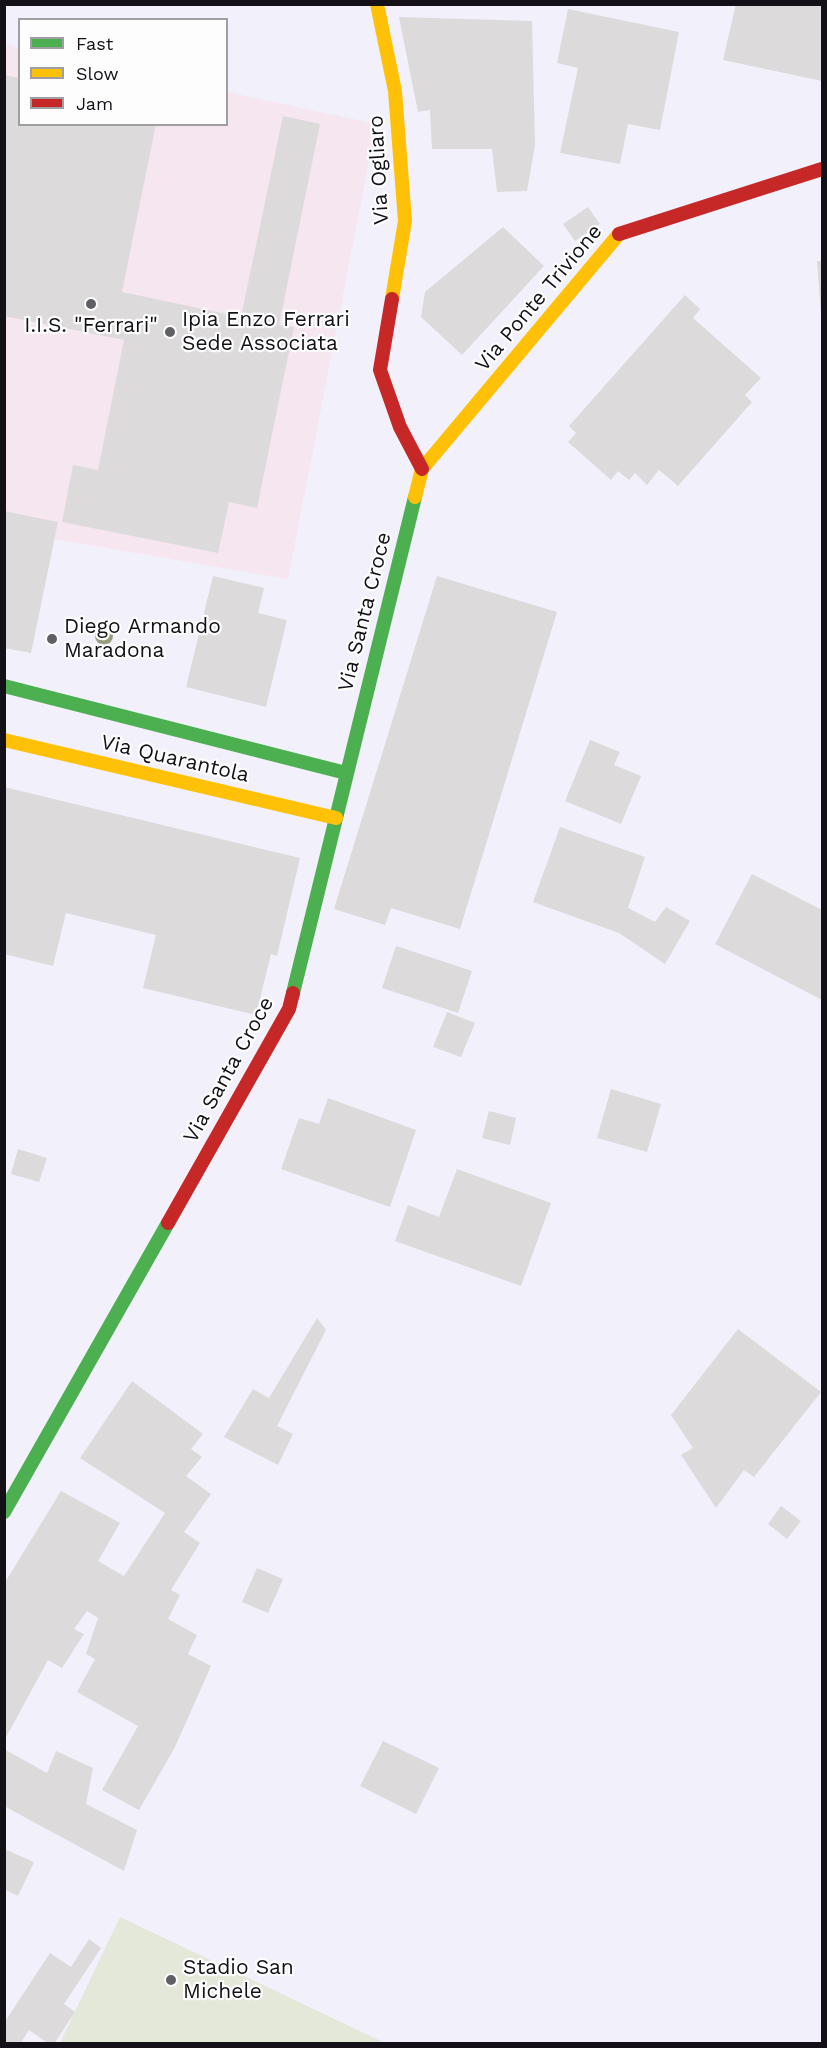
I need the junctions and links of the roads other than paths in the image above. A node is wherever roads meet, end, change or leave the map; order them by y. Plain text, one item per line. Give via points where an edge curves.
1 (377, 4) edge
2 (822, 169) edge
3 (422, 469) junction
4 (4, 686) edge
5 (4, 741) edge
6 (346, 773) junction
7 (336, 818) junction
8 (4, 1512) edge

1 - 3 street, Via Ogliaro via 395,91 405,221 380,370 400,427
2 - 3 street, Via Ponte Trivione via 618,234
3 - 6 street, Via Santa Croce
4 - 6 street
5 - 7 street, Via Quarantola
6 - 7 street, Via Santa Croce
7 - 8 street, Via Santa Croce via 289,1009

